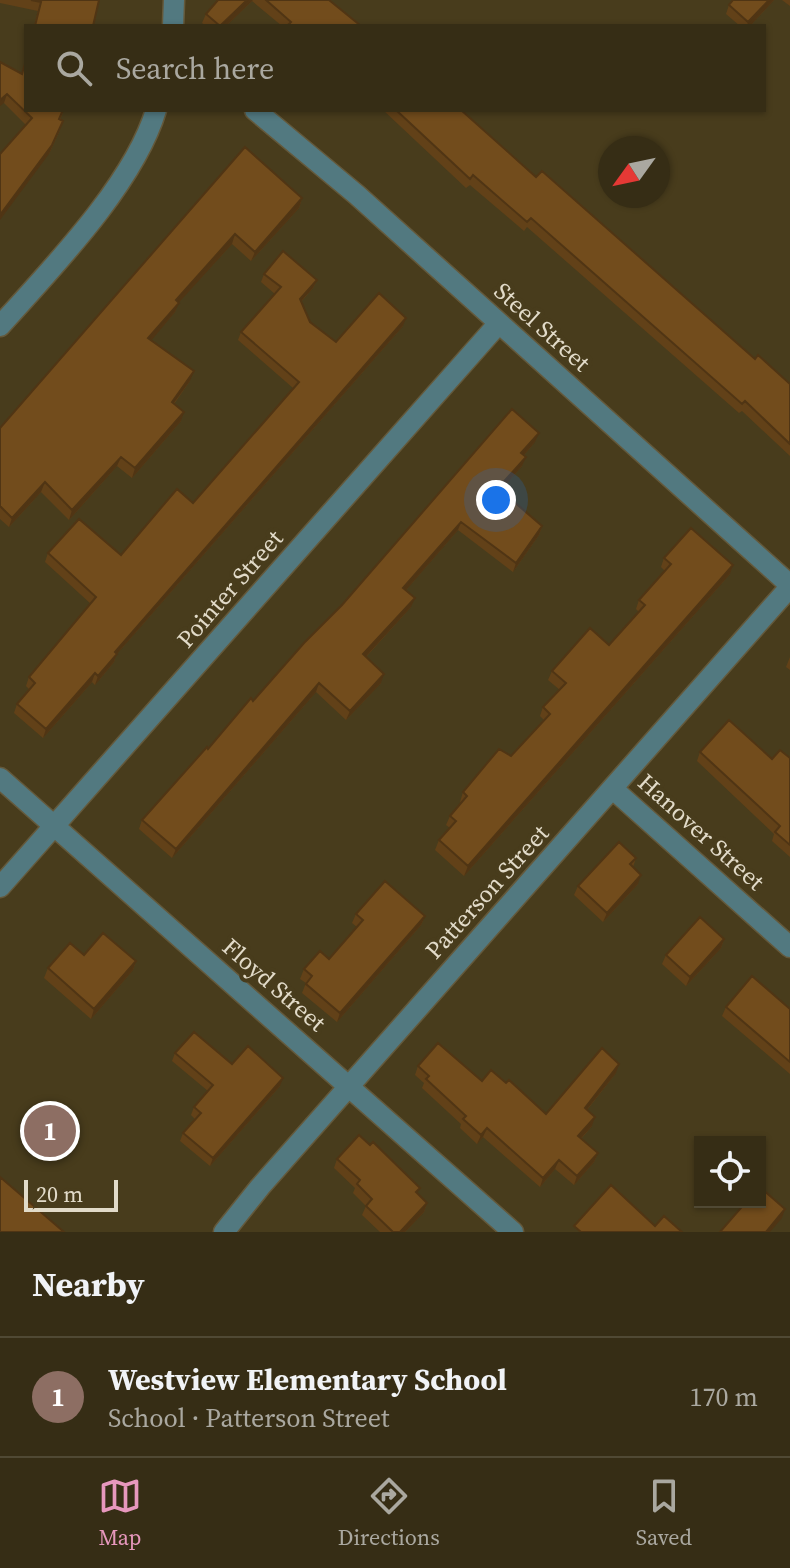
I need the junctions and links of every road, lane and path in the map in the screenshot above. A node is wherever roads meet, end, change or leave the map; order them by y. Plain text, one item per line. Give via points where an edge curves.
1 (174, 0) edge
2 (173, 24) edge
3 (155, 112) edge
4 (257, 112) edge
5 (499, 323) junction
6 (0, 326) edge
7 (790, 586) edge
8 (0, 778) edge
9 (613, 789) junction
10 (54, 826) junction
11 (0, 887) edge
12 (790, 947) edge
13 (350, 1086) junction
14 (224, 1232) edge
15 (513, 1232) edge

1 - 2 street
3 - 6 street via 111,195
4 - 5 street, Steel Street
5 - 7 street, Steel Street
5 - 10 street, Pointer Street
7 - 9 street, Patterson Street
8 - 10 street, Floyd Street
9 - 12 street, Hanover Street
9 - 13 street, Patterson Street
10 - 11 street, Pointer Street
10 - 13 street, Floyd Street
13 - 14 street, Patterson Street
13 - 15 street, Floyd Street

